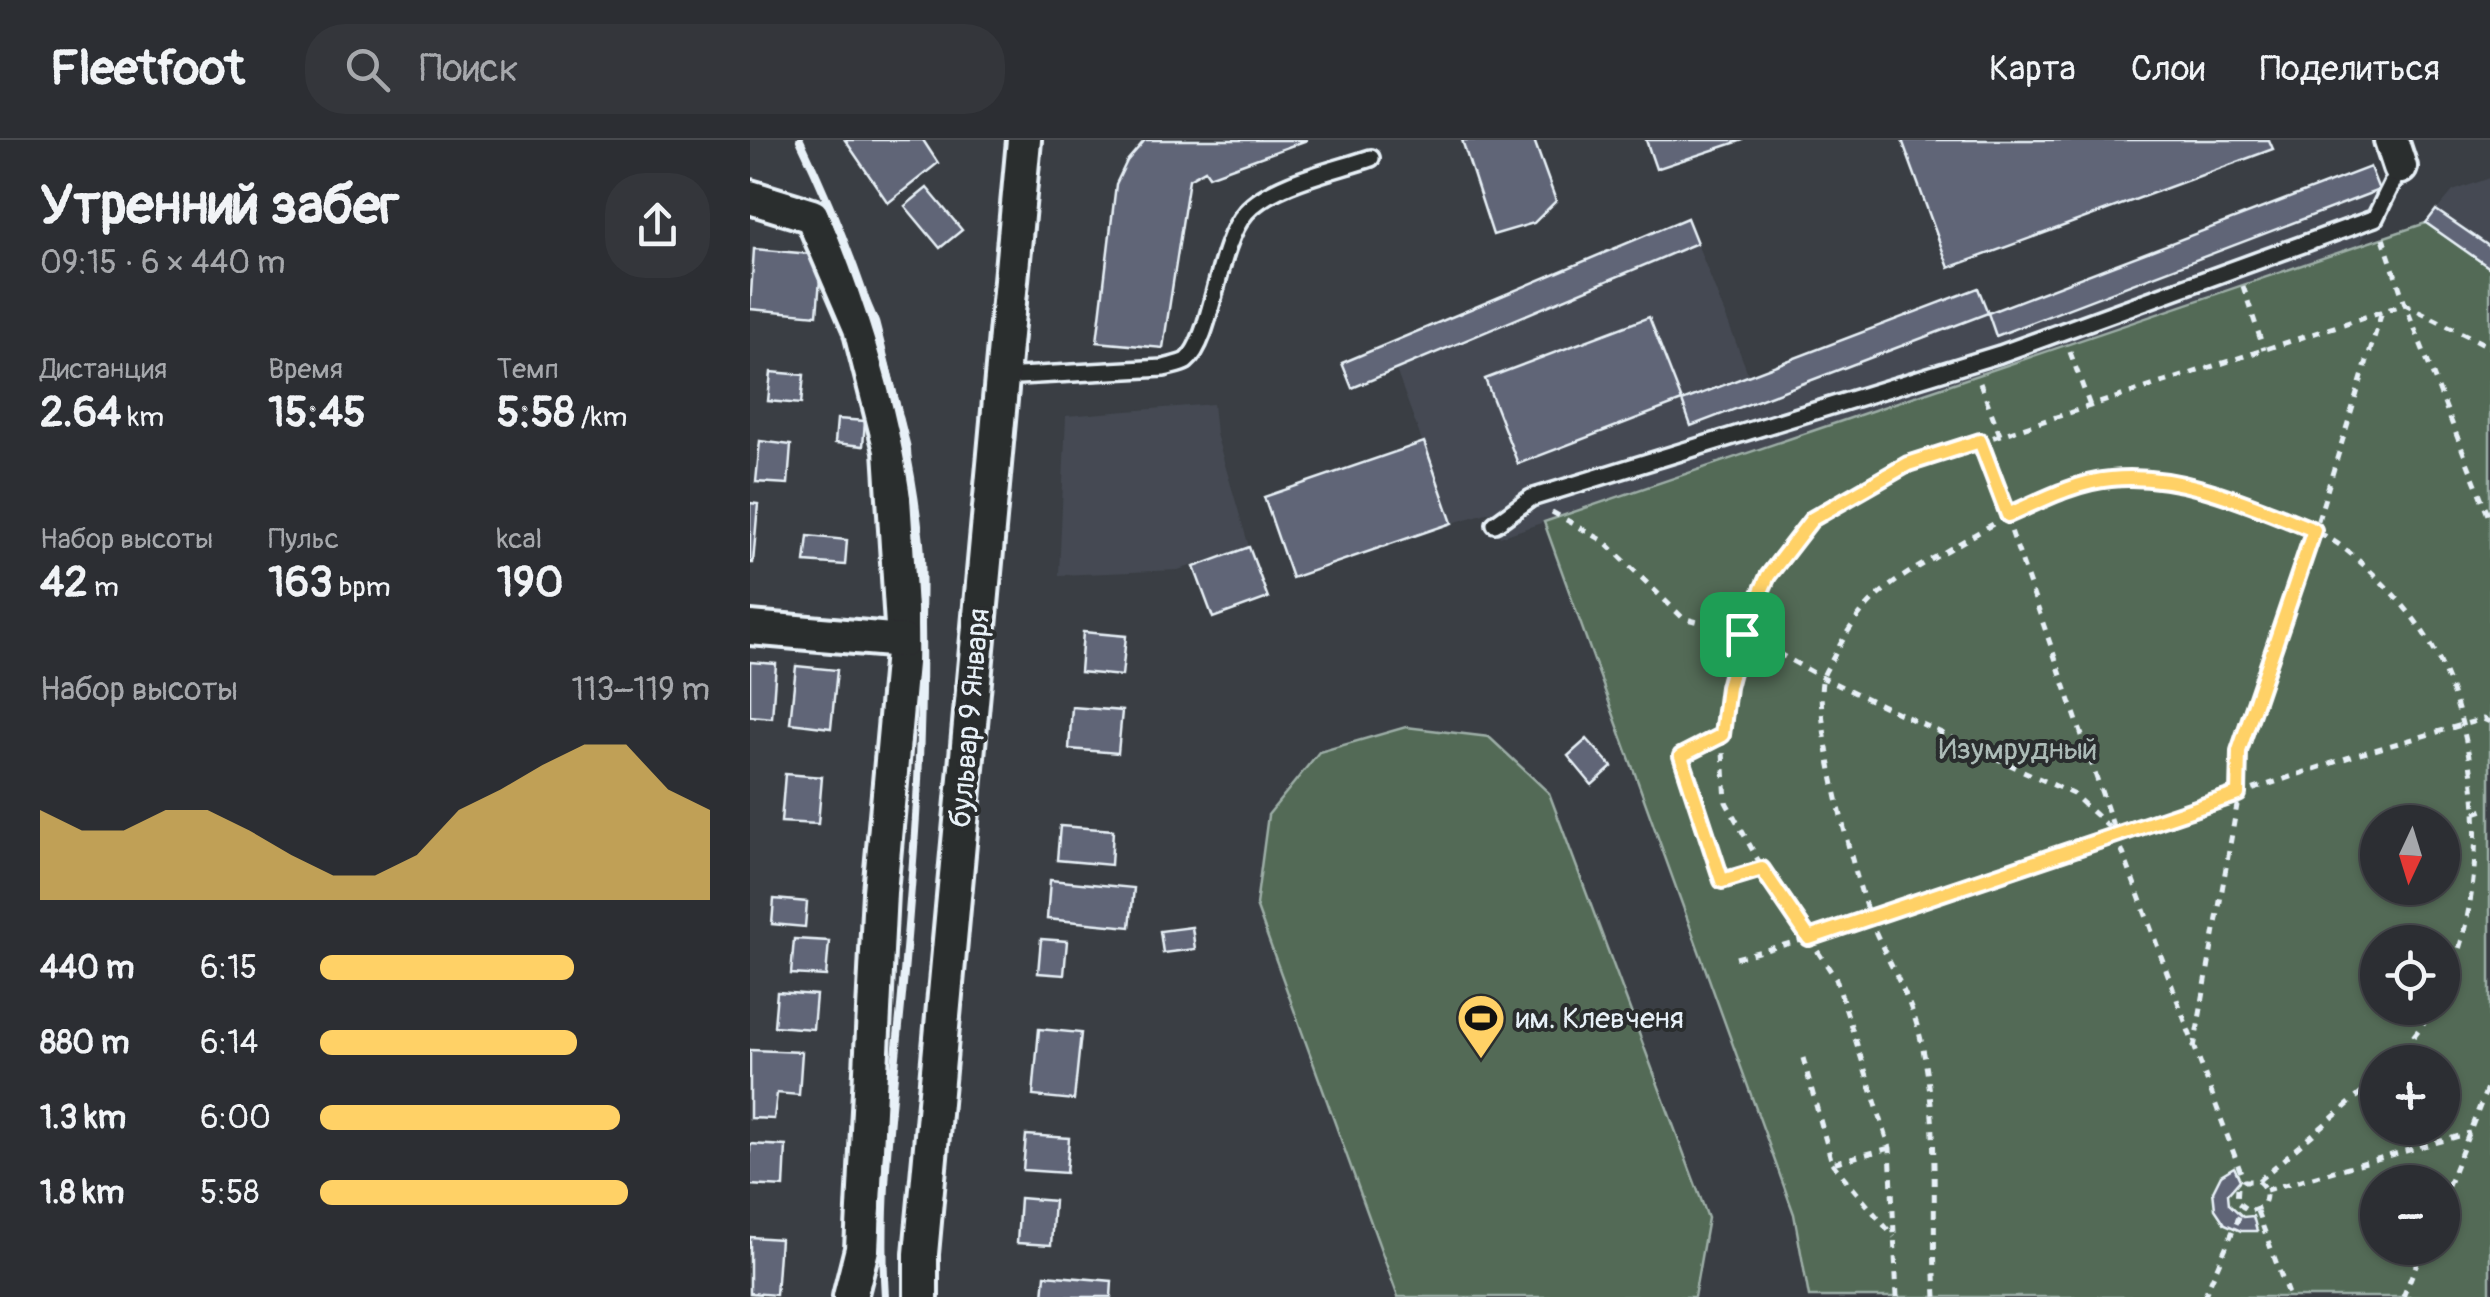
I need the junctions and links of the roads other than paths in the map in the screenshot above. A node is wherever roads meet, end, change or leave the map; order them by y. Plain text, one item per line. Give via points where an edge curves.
1 (1024, 140) edge
2 (2396, 154) edge
3 (1371, 158) dead end
4 (750, 197) edge
5 (1002, 378) junction
6 (1496, 524) dead end
7 (750, 628) edge
8 (903, 641) junction
9 (850, 1297) edge
10 (920, 1297) edge

1 - 5 street, бульвар 9 Января
2 - 6 lane via 2375,218 2000,354 1532,498
3 - 5 lane via 1269,193 1245,213 1230,237 1200,339 1186,361
4 - 8 street via 812,216 860,328 891,450
5 - 10 street, бульвар 9 Января
7 - 8 street
8 - 9 street via 880,892 862,1249

